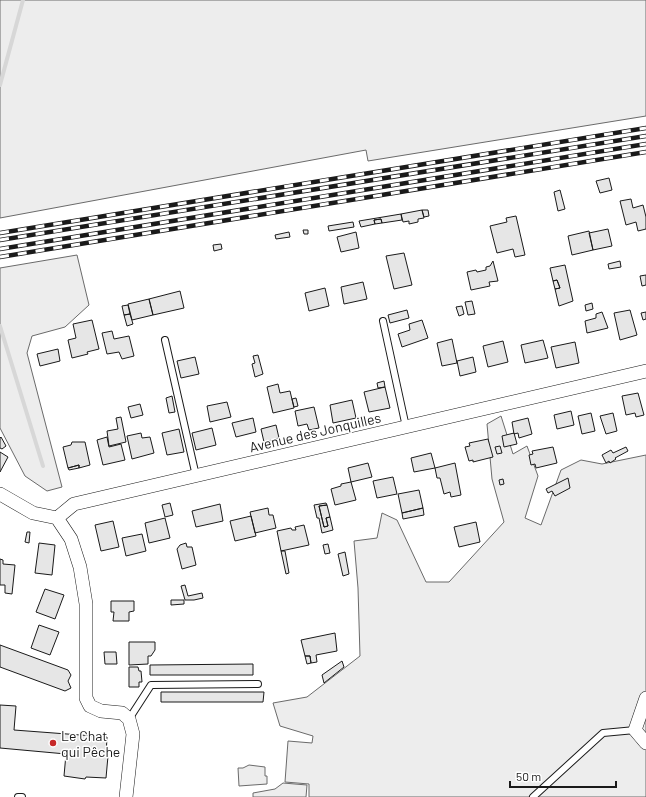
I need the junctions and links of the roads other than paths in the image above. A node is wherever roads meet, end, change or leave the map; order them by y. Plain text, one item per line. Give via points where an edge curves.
1 (382, 321) dead end
2 (165, 340) dead end
3 (646, 371) edge
4 (406, 427) junction
5 (196, 476) junction
6 (0, 494) edge
7 (57, 518) junction
8 (258, 684) dead end
9 (646, 698) edge
10 (129, 719) junction
11 (635, 730) junction
12 (646, 743) edge
13 (18, 797) edge
14 (22, 797) edge
15 (126, 797) edge
16 (533, 797) edge

1 - 4 lane
2 - 5 lane
3 - 4 street, Avenue des Jonquilles
4 - 5 street, Avenue des Jonquilles
5 - 7 street, Avenue des Jonquilles via 74,504
6 - 7 street via 33,513
7 - 10 street via 71,539 80,567 86,604 86,698 90,706 102,711 122,713
8 - 10 lane via 151,685
9 - 11 street
10 - 15 street via 133,734
11 - 12 street
11 - 16 lane via 603,733
13 - 14 lane

